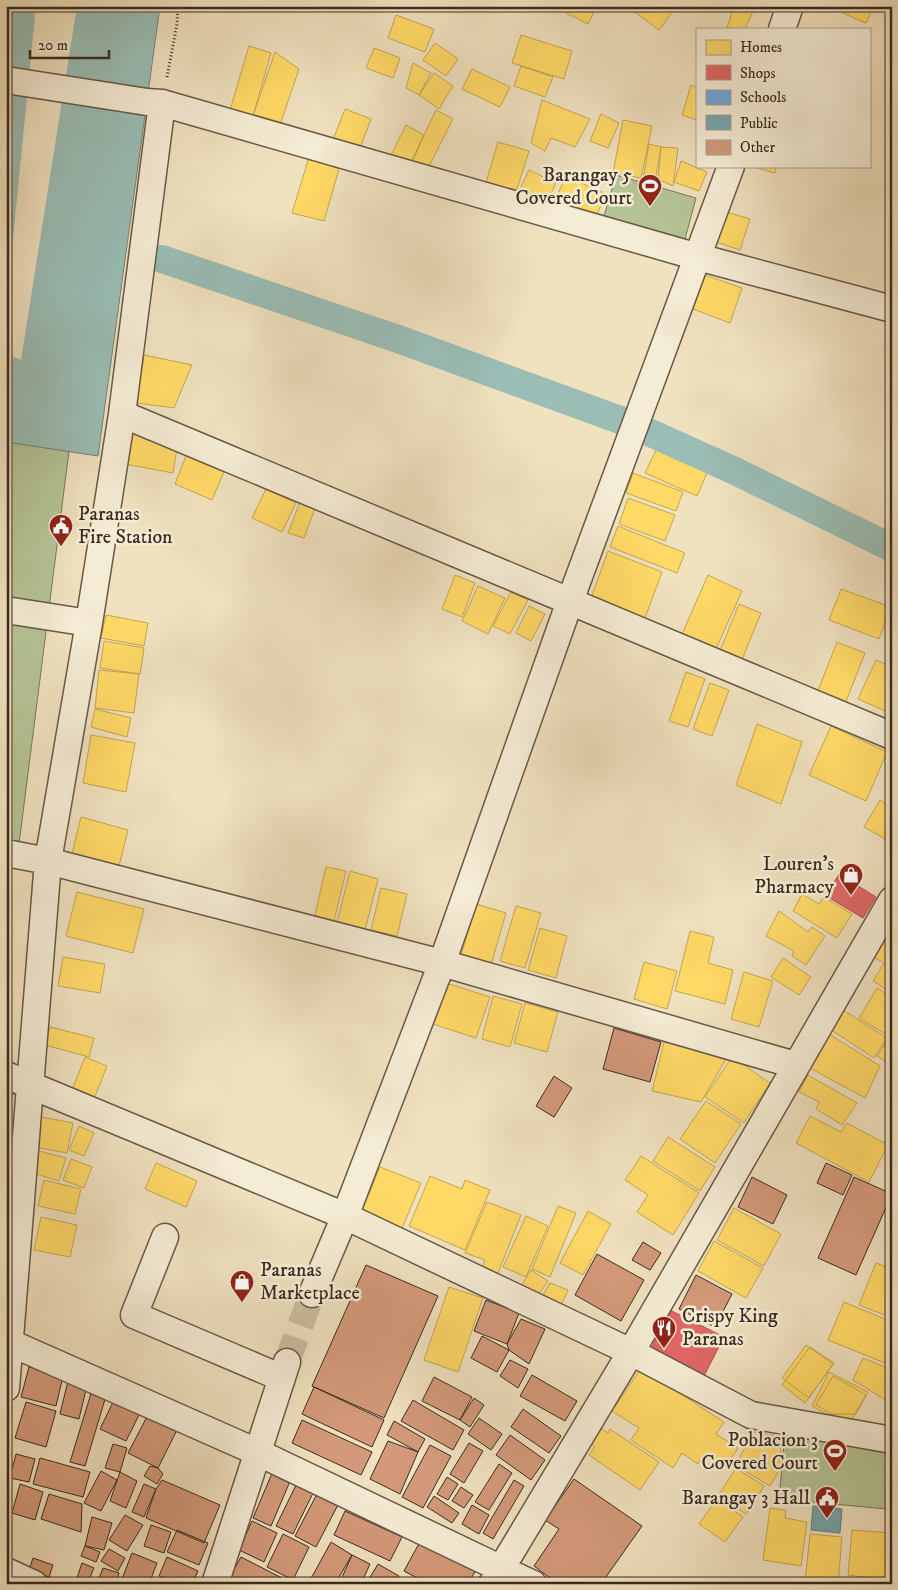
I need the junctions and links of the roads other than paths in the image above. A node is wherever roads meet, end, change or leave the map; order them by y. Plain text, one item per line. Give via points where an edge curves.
1 (790, 6) edge
2 (782, 28) edge
3 (6, 80) edge
4 (162, 103) junction
5 (730, 168) edge
6 (698, 257) junction
7 (892, 309) edge
8 (122, 414) junction
9 (570, 601) junction
10 (6, 610) edge
11 (89, 623) junction
12 (892, 736) edge
13 (6, 853) edge
14 (48, 861) junction
15 (892, 900) edge
16 (442, 963) junction
17 (795, 1065) junction
18 (6, 1074) edge
19 (32, 1086) junction
20 (344, 1216) junction
21 (165, 1237) dead end
22 (312, 1294) tunnel mouth
23 (9, 1342) edge
24 (631, 1352) junction
25 (6, 1388) edge
26 (892, 1440) edge
27 (257, 1452) junction
28 (6, 1571) edge
29 (496, 1575) edge
30 (34, 1584) edge
31 (215, 1584) edge
32 (533, 1584) edge

1 - 2 street
3 - 4 street
4 - 6 street
4 - 8 street
5 - 6 street
6 - 7 street
6 - 9 street
8 - 9 street
8 - 11 street
9 - 12 street
9 - 16 street
10 - 11 street
11 - 14 street
13 - 14 street
14 - 16 street
14 - 19 street
15 - 17 street
16 - 17 street
16 - 20 street
17 - 24 street
18 - 19 street
19 - 20 street
19 - 23 street
20 - 22 street
20 - 24 street
21 - 27 street via 134,1315 285,1370
23 - 25 street
23 - 27 street
24 - 26 street via 751,1415
24 - 29 street
27 - 29 street
27 - 31 street
28 - 30 street
29 - 32 street

